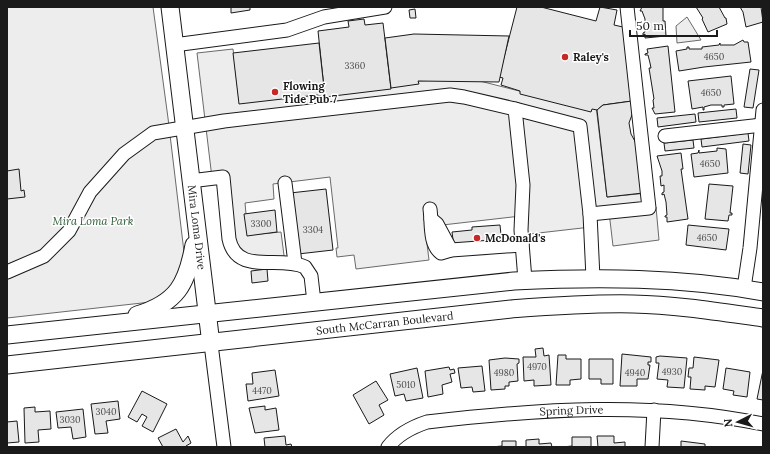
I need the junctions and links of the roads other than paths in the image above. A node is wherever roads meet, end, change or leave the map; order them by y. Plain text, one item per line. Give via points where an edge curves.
1 (170, 7) edge
2 (385, 7) edge
3 (627, 7) edge
4 (174, 45) junction
5 (515, 109) junction
6 (763, 110) edge
7 (762, 125) junction
8 (184, 128) junction
9 (665, 136) dead end
10 (190, 181) junction
11 (285, 183) dead end
12 (431, 214) dead end
13 (590, 214) junction
14 (197, 233) junction
15 (522, 245) junction
16 (295, 264) junction
17 (7, 272) edge
18 (593, 278) junction
19 (525, 280) junction
20 (744, 288) junction
21 (763, 292) edge
22 (314, 302) junction
23 (643, 305) junction
24 (763, 309) edge
25 (208, 314) junction
26 (763, 318) edge
27 (107, 324) junction
28 (7, 335) edge
29 (211, 344) junction
30 (7, 366) edge
31 (654, 410) junction
32 (763, 424) edge
33 (224, 447) edge
34 (388, 447) edge
35 (652, 447) edge

1 - 4 main road, Mira Loma Drive
2 - 4 street via 324,17 287,30
3 - 13 street via 649,208
4 - 8 main road, Mira Loma Drive
5 - 8 street via 464,97 433,96
5 - 13 street via 580,126
5 - 15 street via 523,185
6 - 7 street
7 - 9 street
7 - 20 street
8 - 10 main road, Mira Loma Drive
8 - 17 street via 153,133 124,154 90,192 70,230 44,256
10 - 14 main road, Mira Loma Drive
10 - 16 street via 224,177 229,239 235,254 251,262
11 - 16 street
12 - 15 street via 435,249 441,253
13 - 18 street
14 - 25 main road, Mira Loma Drive
14 - 27 main road via 187,276 173,297 162,306 148,312
15 - 19 street
16 - 22 street via 305,267 311,276
18 - 19 main road
18 - 20 main road
19 - 22 main road
20 - 21 main road
22 - 25 main road
23 - 24 main road via 656,298 720,302
23 - 26 main road, South McCarran Boulevard via 694,308
23 - 29 main road, South McCarran Boulevard via 573,304 511,309
25 - 27 main road
25 - 29 main road, Mira Loma Drive
27 - 28 main road
29 - 30 main road, South McCarran Boulevard
29 - 33 street, Mira Loma Drive
31 - 32 street, Spring Drive
31 - 34 street, Spring Drive via 551,410 427,422 402,433
31 - 35 street

